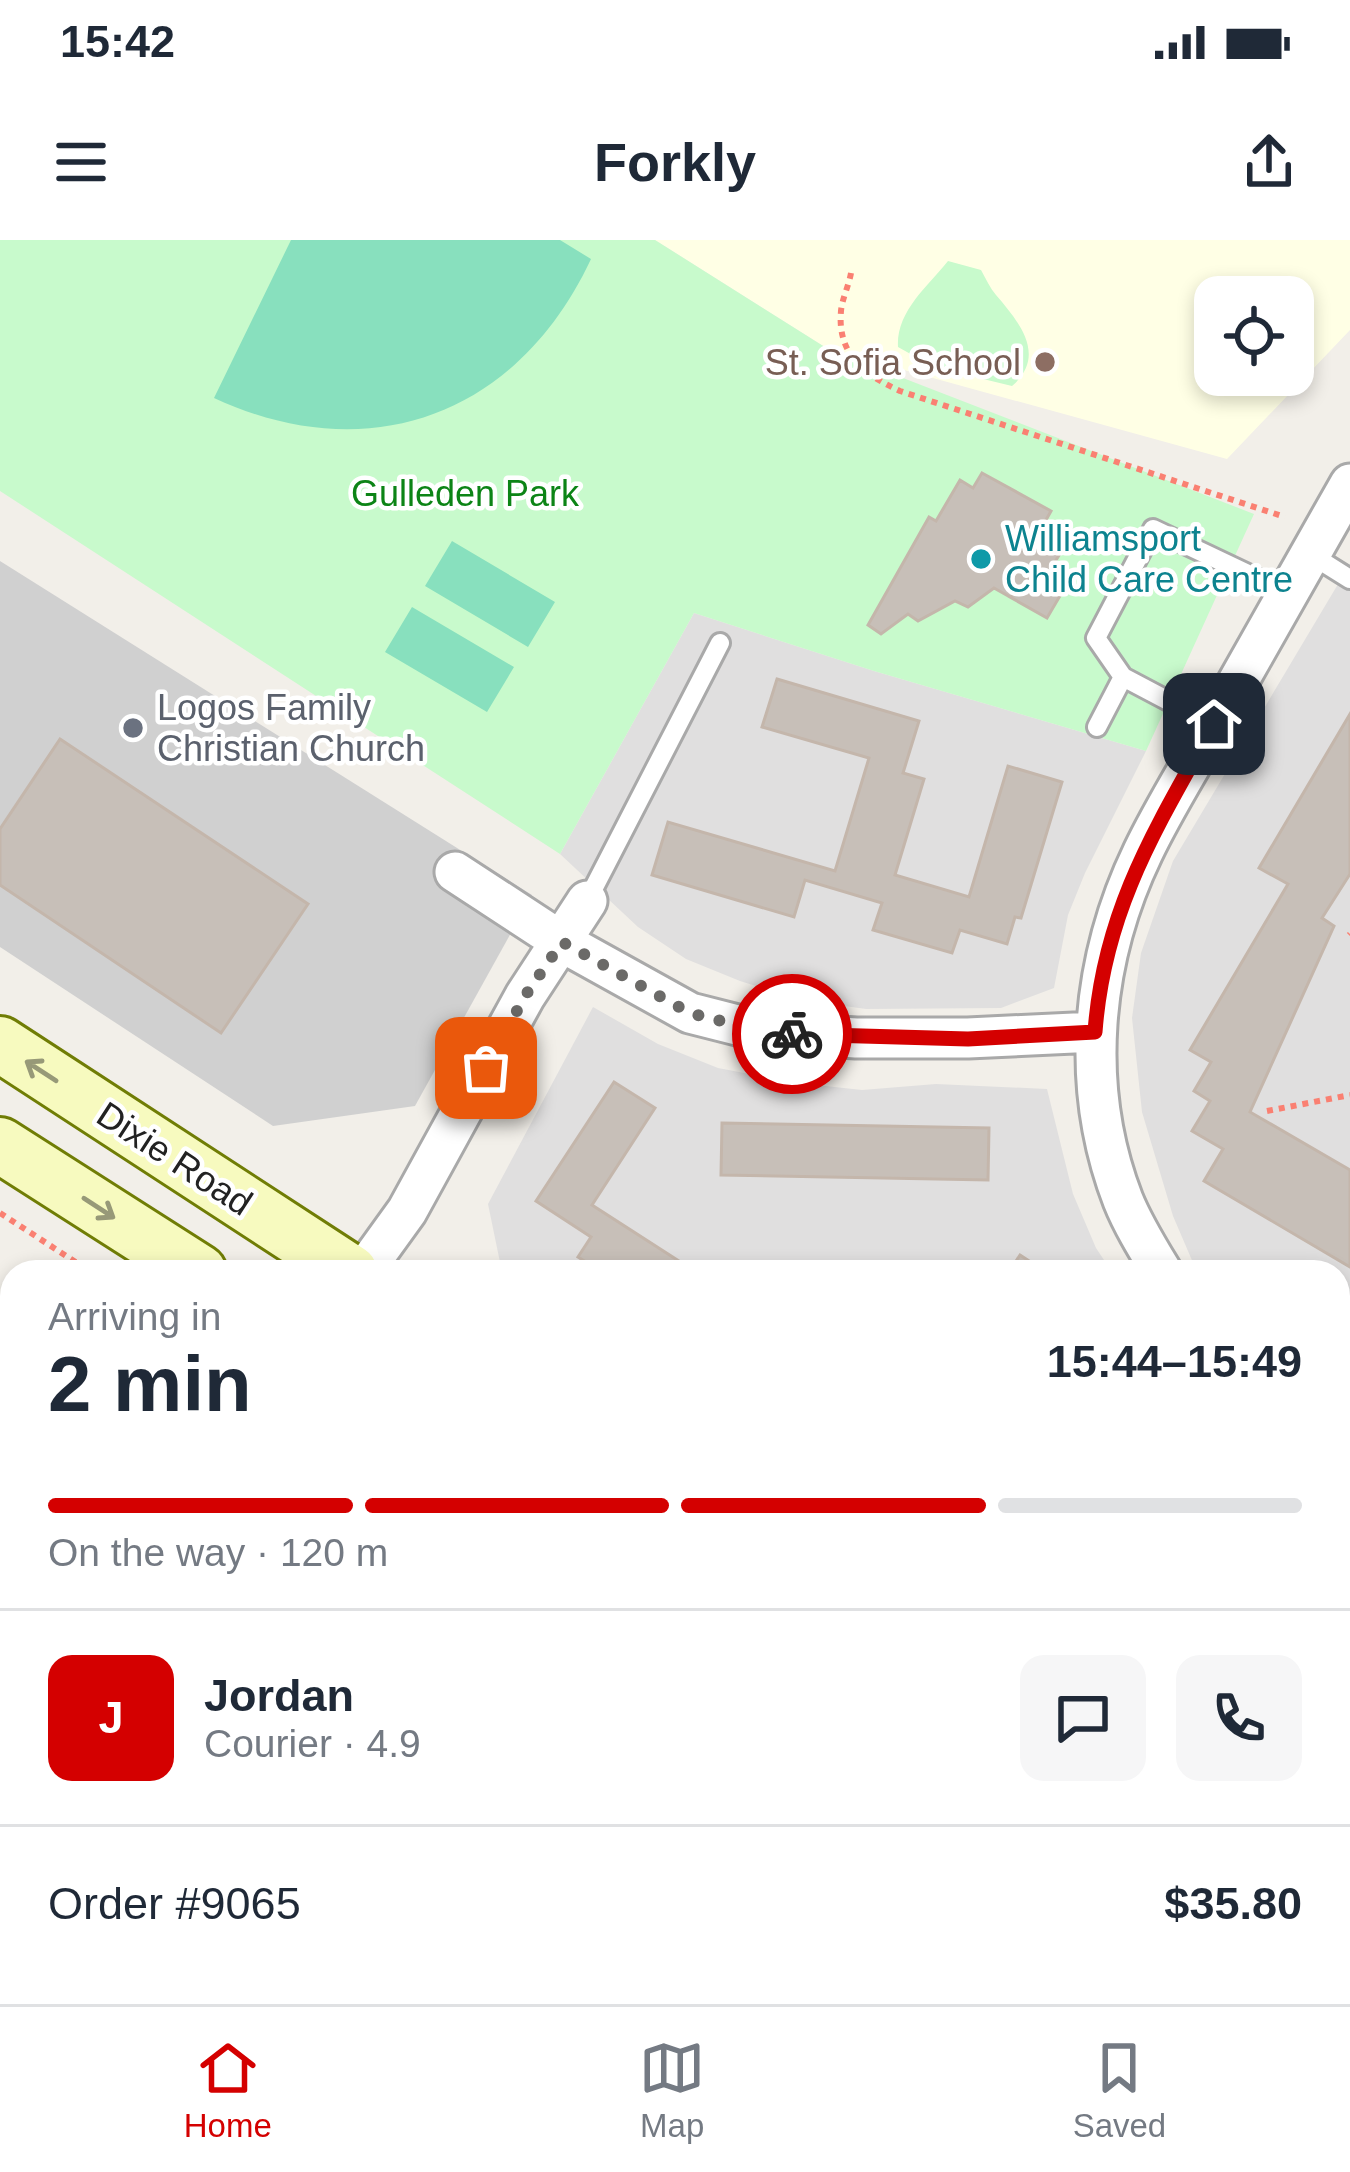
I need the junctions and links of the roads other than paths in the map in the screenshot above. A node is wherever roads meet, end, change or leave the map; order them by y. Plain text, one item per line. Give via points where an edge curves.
1 (1350, 484) edge
2 (1310, 554) junction
3 (1350, 579) edge
4 (1288, 593) junction
5 (720, 644) dead end
6 (1123, 677) junction
7 (1214, 724) junction
8 (1097, 727) dead end
9 (454, 872) dead end
10 (587, 902) joint
11 (562, 942) junction
12 (1095, 1032) junction
13 (0, 1044) edge
14 (0, 1145) edge
15 (180, 1260) edge
16 (332, 1260) edge
17 (372, 1260) edge
18 (1155, 1260) edge

1 - 2 street
2 - 3 lane
2 - 4 street
4 - 6 lane via 1153,529 1096,638
4 - 7 street
5 - 10 lane
6 - 7 lane
6 - 8 lane
7 - 12 street via 1142,853 1108,944
9 - 11 street
10 - 11 street
11 - 12 street via 690,1013 765,1032 968,1039
11 - 17 street
12 - 18 street via 1109,1156
16 -> 13 main road, Dixie Road
14 -> 15 main road

